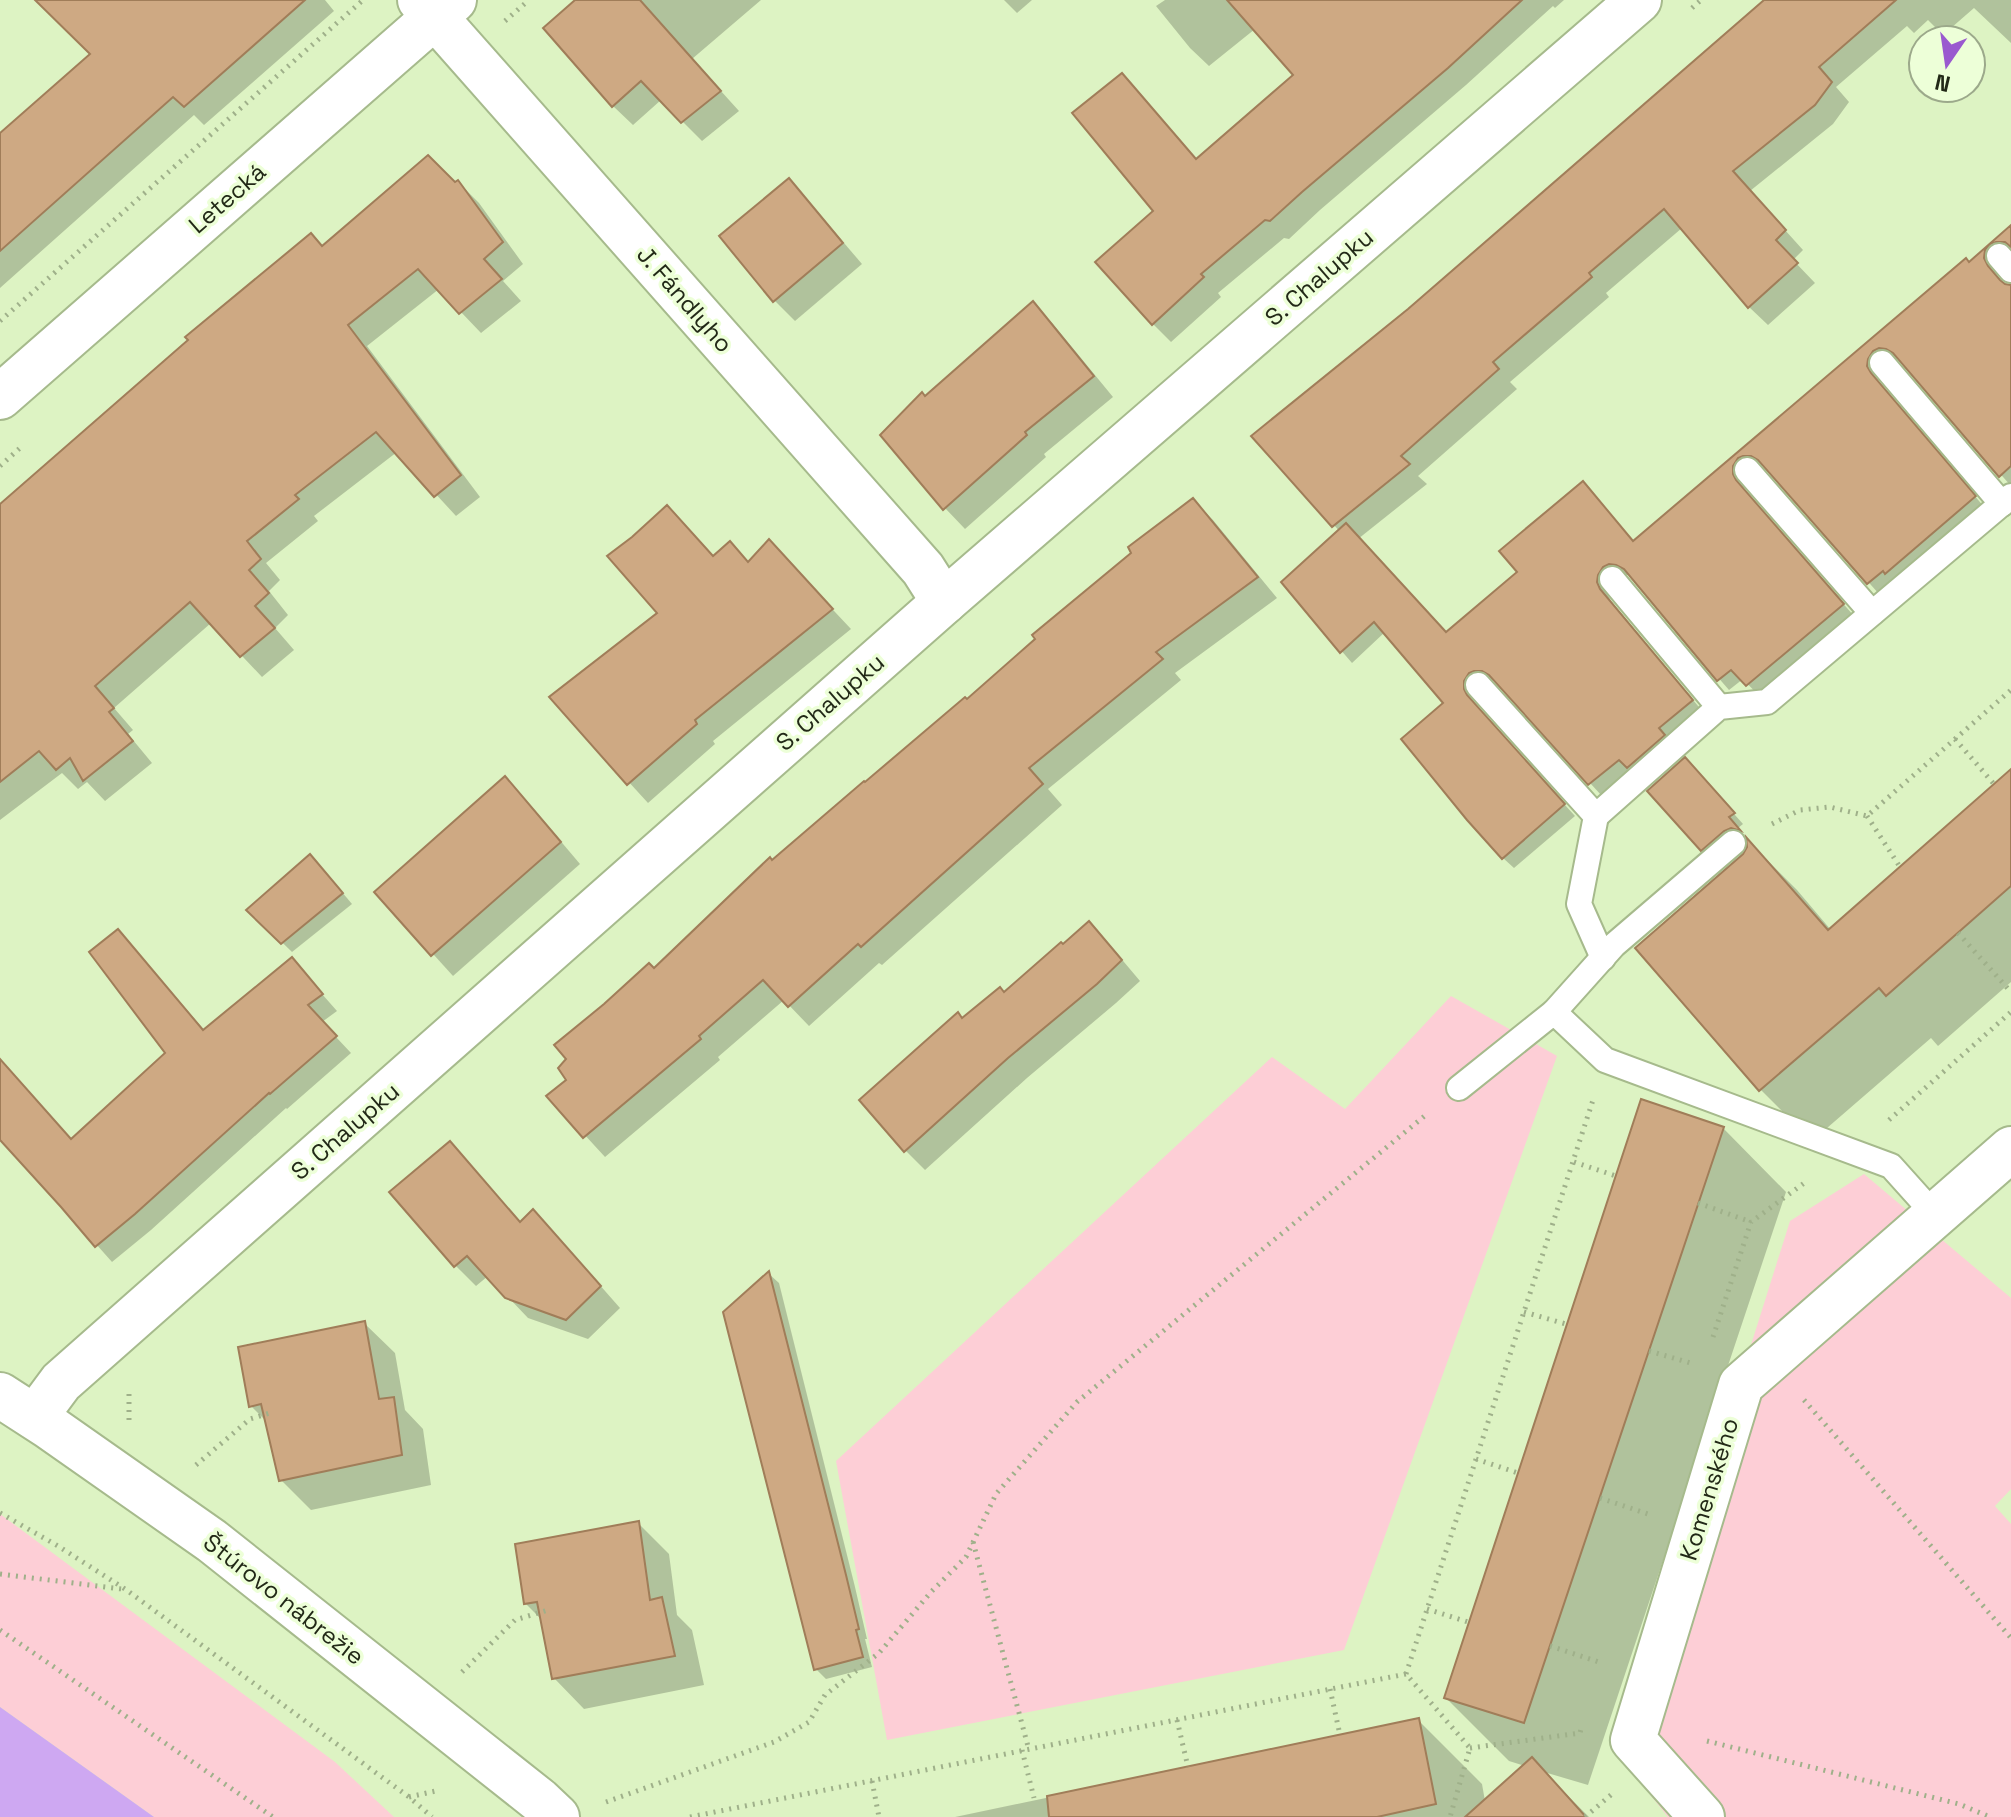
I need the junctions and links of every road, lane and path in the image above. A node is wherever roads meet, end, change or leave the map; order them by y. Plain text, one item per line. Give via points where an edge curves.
1 (363, 0) edge
2 (1639, 0) edge
3 (436, 6) edge
4 (0, 321) edge
5 (1882, 363) dead end
6 (0, 397) edge
7 (1747, 470) dead end
8 (2006, 500) edge
9 (1612, 579) dead end
10 (944, 602) junction
11 (1872, 613) junction
12 (1478, 685) dead end
13 (2011, 690) edge
14 (1719, 707) junction
15 (1955, 739) junction
16 (1994, 784) dead end
17 (1596, 816) junction
18 (1867, 816) junction
19 (1733, 843) joint
20 (1900, 867) dead end
21 (1958, 933) dead end
22 (1603, 958) junction
23 (2011, 992) edge
24 (1554, 1012) junction
25 (1605, 1060) junction
26 (1459, 1088) joint
27 (2011, 1149) edge
28 (1574, 1162) junction
29 (1616, 1176) dead end
30 (1698, 1203) dead end
31 (1935, 1215) junction
32 (1751, 1222) dead end
33 (1524, 1312) junction
34 (1566, 1324) dead end
35 (1649, 1351) dead end
36 (1703, 1367) dead end
37 (1802, 1398) dead end
38 (17, 1406) edge
39 (273, 1412) dead end
40 (1476, 1459) junction
41 (189, 1471) dead end
42 (1518, 1473) dead end
43 (1600, 1498) dead end
44 (0, 1513) edge
45 (1653, 1515) dead end
46 (973, 1542) junction
47 (0, 1574) edge
48 (125, 1589) junction
49 (1427, 1609) junction
50 (548, 1610) dead end
51 (1468, 1622) dead end
52 (0, 1630) edge
53 (2011, 1638) edge
54 (1550, 1646) dead end
55 (1604, 1663) dead end
56 (1406, 1674) junction
57 (456, 1679) dead end
58 (1330, 1689) junction
59 (1177, 1720) junction
60 (1637, 1724) junction
61 (1340, 1735) dead end
62 (1026, 1750) junction
63 (1188, 1767) dead end
64 (872, 1781) junction
65 (1614, 1791) dead end
66 (1034, 1798) dead end
67 (599, 1805) dead end
68 (273, 1817) edge
69 (432, 1817) edge
70 (557, 1817) edge
71 (690, 1817) edge
72 (879, 1817) edge
73 (1450, 1817) edge
74 (1585, 1817) edge
75 (1702, 1817) edge
76 (1990, 1817) edge

1 - 4 path
2 - 10 street, S. Chalupku
3 - 6 street, Letecká
3 - 10 street, J. Fándlyho via 923,569
5 - 8 lane
7 - 11 lane
8 - 11 lane
9 - 14 lane
10 - 38 street, S. Chalupku via 61,1382
11 - 14 lane via 1767,702
12 - 17 lane
13 - 15 path
14 - 17 lane
15 - 16 path
15 - 18 path
17 - 22 lane via 1579,904
18 - 19 path via 1830,807 1800,810
18 - 20 path
19 - 22 lane
21 - 23 path
22 - 24 lane
24 - 25 lane
24 - 26 lane
25 - 28 path
25 - 31 lane via 1891,1166
26 - 46 path via 1077,1402 996,1494
27 - 31 street, Komenského
28 - 29 path
28 - 33 path
30 - 32 path
31 - 60 street, Komenského via 1741,1385
33 - 34 path
33 - 40 path
35 - 36 path
37 - 53 path
38 - 70 street, Štúrovo nábrežie via 212,1541
39 - 41 path via 250,1419
40 - 42 path
40 - 49 path
43 - 45 path
44 - 48 path
46 - 62 path
46 - 67 path via 966,1557 879,1653 825,1695 809,1722 774,1742
47 - 48 path
48 - 69 path
49 - 51 path
49 - 56 path
50 - 57 path via 515,1620
52 - 68 path
54 - 55 path
56 - 58 path
56 - 73 path via 1470,1748
58 - 59 path
58 - 61 path
59 - 62 path
59 - 63 path
60 - 75 street via 1633,1740
60 - 76 path via 1959,1804
62 - 64 path
62 - 66 path
64 - 71 path
64 - 72 path
65 - 74 path

